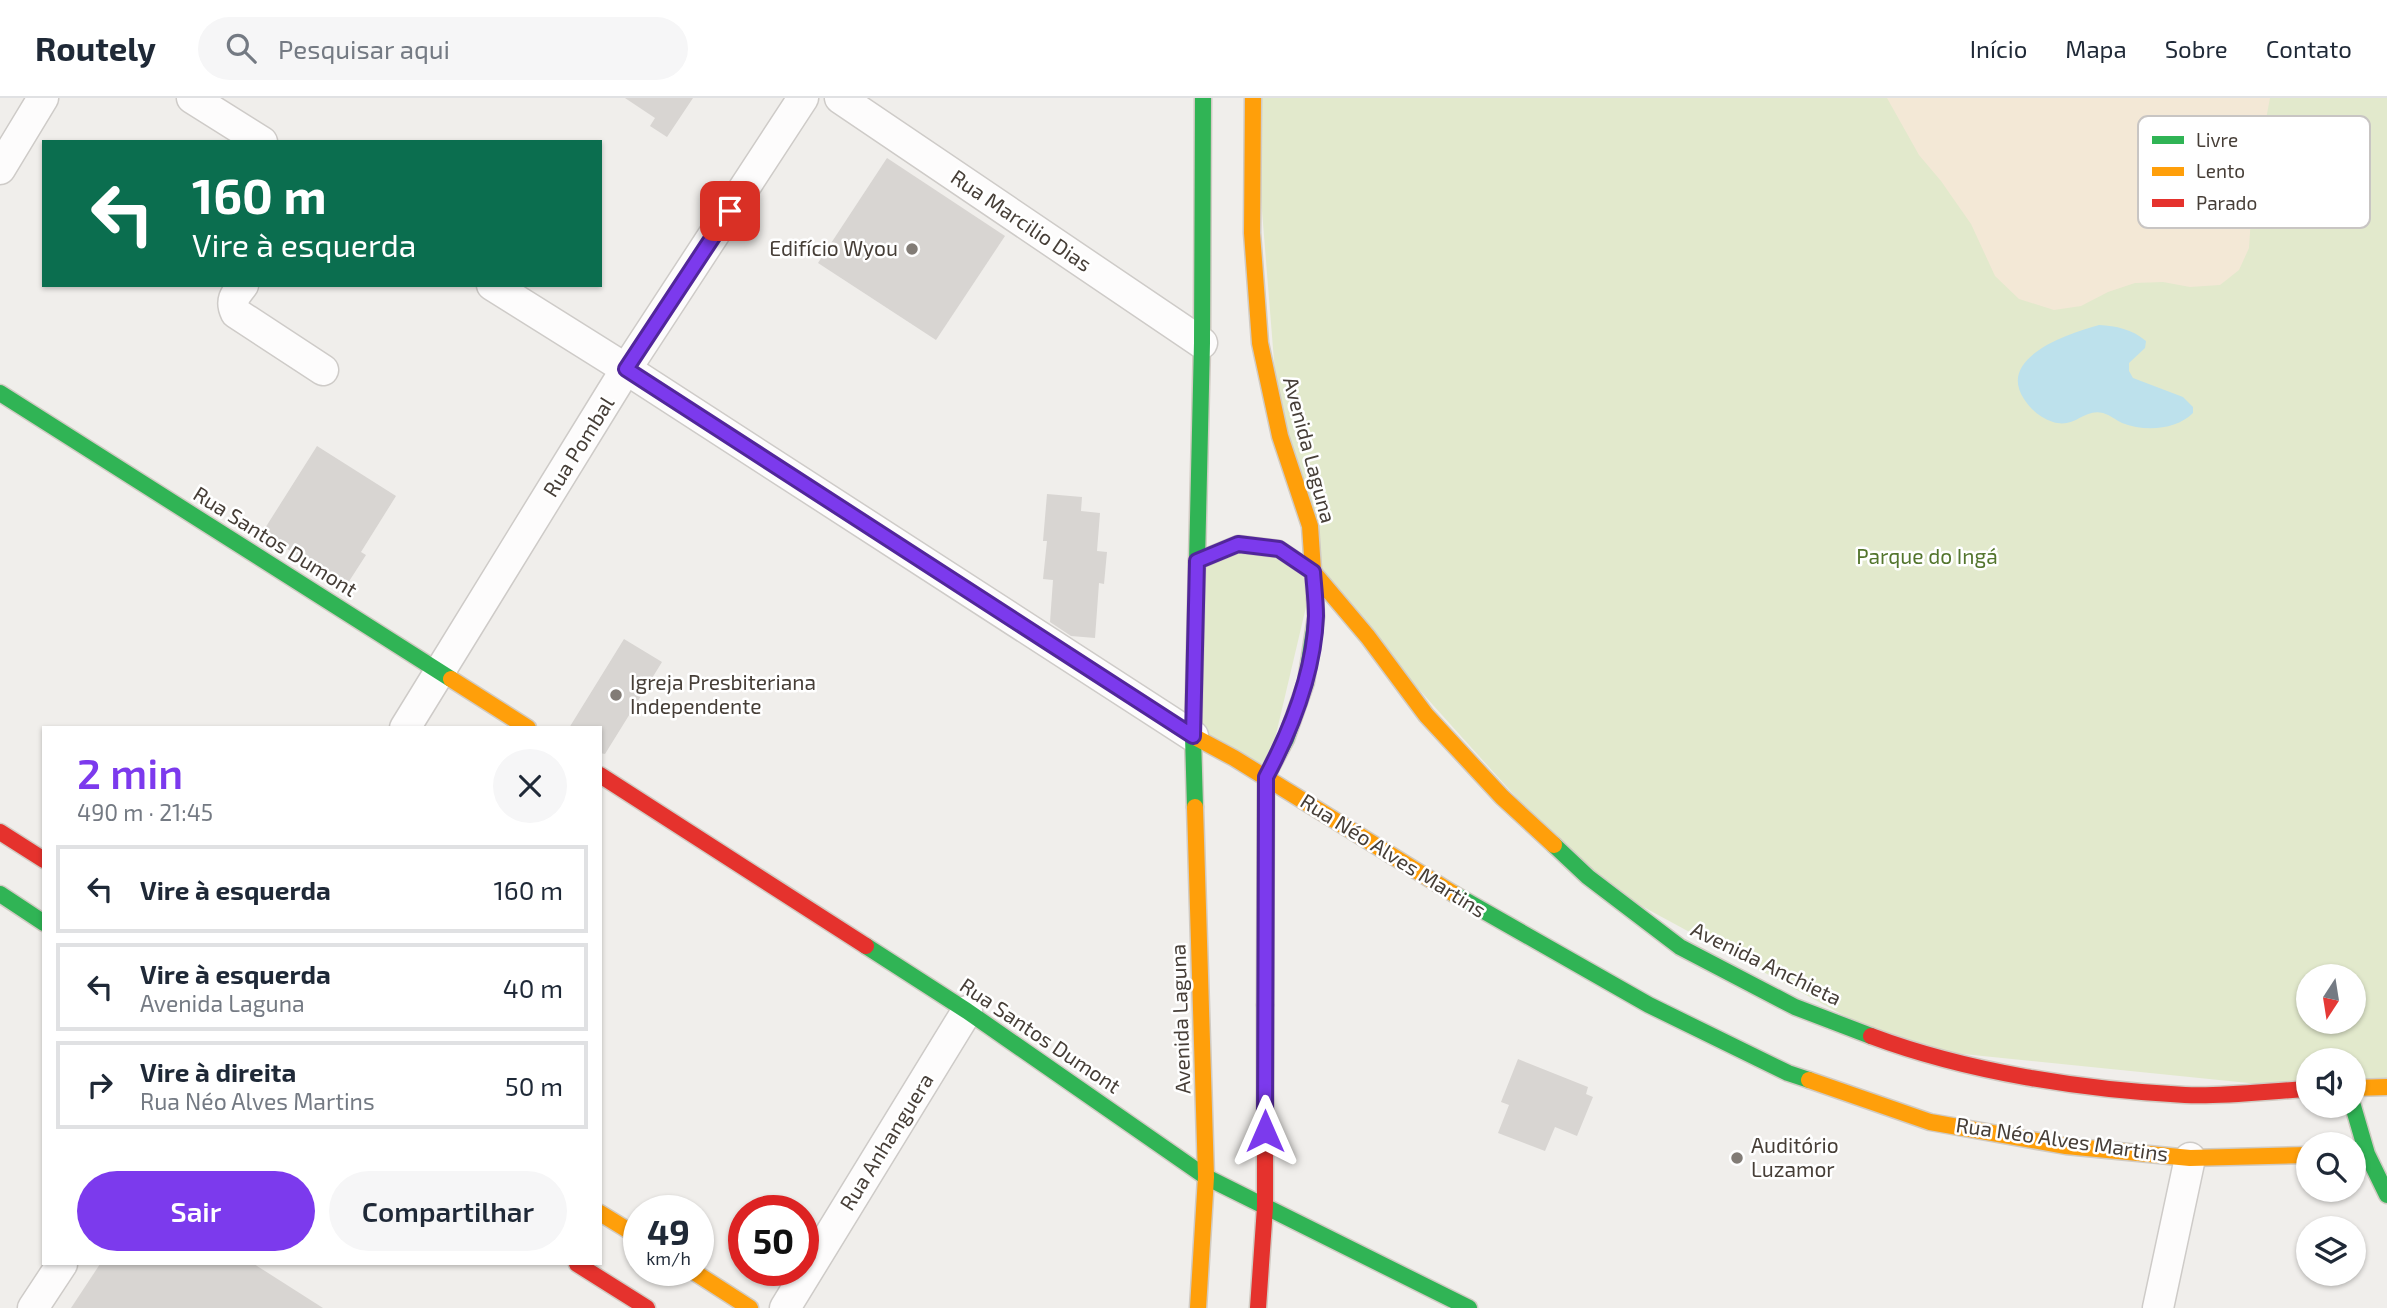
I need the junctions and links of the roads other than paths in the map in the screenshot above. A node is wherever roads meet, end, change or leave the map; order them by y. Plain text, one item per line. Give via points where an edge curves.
1 (43, 98) edge
2 (192, 98) edge
3 (803, 98) edge
4 (840, 98) edge
5 (1203, 98) edge
6 (1253, 98) edge
7 (259, 140) edge
8 (0, 169) edge
9 (242, 287) edge
10 (495, 287) edge
11 (1202, 343) junction
12 (626, 369) junction
13 (323, 370) dead end
14 (0, 393) edge
15 (1197, 561) junction
16 (1313, 572) junction
17 (440, 672) junction
18 (406, 726) edge
19 (525, 726) edge
20 (1193, 736) junction
21 (602, 776) edge
22 (1266, 777) junction
23 (0, 832) edge
24 (42, 859) edge
25 (0, 894) edge
26 (42, 922) edge
27 (967, 1011) junction
28 (2387, 1087) edge
29 (2366, 1088) edge
30 (2296, 1089) edge
31 (2387, 1149) edge
32 (2366, 1153) edge
33 (2296, 1155) edge
34 (2190, 1158) junction
35 (2366, 1162) edge
36 (1206, 1177) junction
37 (2387, 1195) edge
38 (1265, 1207) junction
39 (602, 1214) edge
40 (623, 1227) edge
41 (61, 1265) edge
42 (579, 1265) edge
43 (714, 1285) edge
44 (33, 1308) edge
45 (647, 1308) edge
46 (750, 1308) edge
47 (785, 1308) edge
48 (1198, 1308) edge
49 (1258, 1308) edge
50 (1469, 1308) edge
51 (2158, 1308) edge

1 - 8 street
2 - 7 street
3 - 12 street, Rua Pombal
4 - 11 street, Rua Marcilio Dias
5 - 11 main road, Avenida Laguna
6 - 16 main road, Avenida Laguna via 1252,233 1260,343 1280,436 1310,526
9 - 13 street via 232,305 236,313
10 - 12 street, Rua Néo Alves Martins
11 - 15 main road, Avenida Laguna
12 - 17 street, Rua Pombal
12 - 20 street, Rua Néo Alves Martins
14 - 17 main road, Rua Santos Dumont
15 - 16 main road, Avenida Anchieta via 1238,544 1279,549
15 - 20 main road, Avenida Laguna
16 - 22 main road, Avenida Laguna via 1316,617 1306,681 1286,739
16 - 30 main road, Avenida Anchieta via 1426,715 1502,797 1588,877 1680,947 1807,1011 1903,1048 1988,1068 2040,1080 2187,1094
17 - 18 street, Rua Pombal
17 - 19 main road, Rua Santos Dumont
20 - 22 main road, Rua Néo Alves Martins
20 - 36 main road, Avenida Laguna
21 - 27 main road, Rua Santos Dumont
22 - 34 main road, Rua Néo Alves Martins via 1518,932 1649,1005 1788,1073 1930,1122 2066,1146
22 - 38 main road, Avenida Laguna
23 - 24 main road
25 - 26 main road
27 - 36 main road, Rua Santos Dumont
27 - 47 street, Rua Anhanguera
28 - 29 main road
31 - 32 main road
33 - 34 main road, Rua Néo Alves Martins
34 - 51 street
35 - 37 main road
36 - 38 main road, Rua Santos Dumont
36 - 48 main road, Avenida Laguna
38 - 49 main road, Avenida Laguna
38 - 50 main road, Rua Santos Dumont
39 - 40 main road
41 - 44 street
42 - 45 main road
43 - 46 main road

